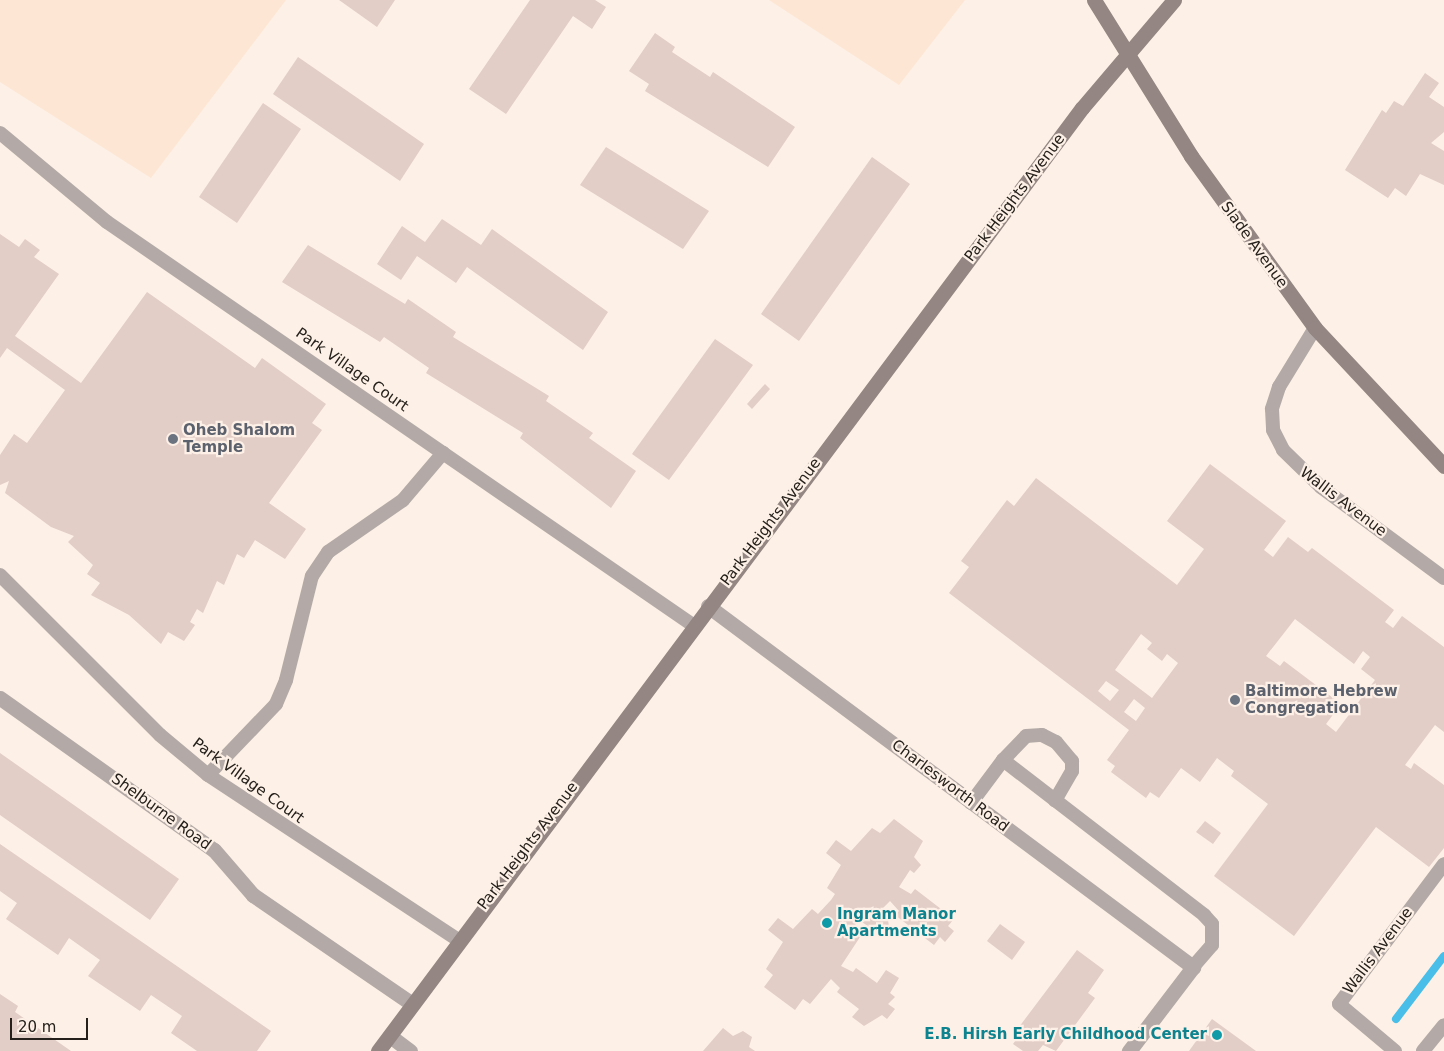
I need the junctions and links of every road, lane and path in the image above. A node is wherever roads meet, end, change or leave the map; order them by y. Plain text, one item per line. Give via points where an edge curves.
1 (1094, 0) edge
2 (1174, 0) edge
3 (1125, 53) junction
4 (0, 133) edge
5 (1315, 328) junction
6 (443, 453) junction
7 (1444, 466) edge
8 (0, 575) edge
9 (1444, 578) edge
10 (708, 606) junction
11 (693, 625) junction
12 (0, 698) edge
13 (1003, 760) junction
14 (208, 775) junction
15 (1055, 800) junction
16 (971, 802) junction
17 (1444, 864) edge
18 (458, 940) junction
19 (1192, 966) junction
20 (412, 1004) junction
21 (1444, 1025) edge
22 (390, 1036) junction
23 (378, 1051) edge
24 (410, 1051) edge
25 (1129, 1051) edge
26 (1395, 1051) edge
27 (1423, 1051) edge

1 - 3 main road, Slade Avenue
2 - 3 main road, Park Heights Avenue
3 - 5 main road, Slade Avenue via 1241,228
3 - 10 main road, Park Heights Avenue
4 - 6 lane, Park Village Court via 107,222
5 - 7 main road, Slade Avenue
5 - 9 lane, Wallis Avenue via 1279,387 1272,410 1273,430 1283,450 1321,487
6 - 11 lane, Park Village Court
6 - 14 lane via 403,500 328,552 312,576 276,704
8 - 14 lane, Park Village Court via 160,735
10 - 11 main road, Park Heights Avenue
10 - 16 street, Charlesworth Road
11 - 18 main road, Park Heights Avenue
12 - 20 street, Shelburne Road via 214,850 253,895
13 - 15 lane
13 - 15 lane via 1017,740 1026,736 1042,735 1056,742 1072,766 1069,781
13 - 16 lane
14 - 18 lane, Park Village Court
15 - 19 lane via 1212,924 1212,945
16 - 19 street, Charlesworth Road
17 - 26 lane, Wallis Avenue via 1339,1004
18 - 20 main road, Park Heights Avenue
19 - 25 street
20 - 22 main road, Park Heights Avenue
21 - 27 lane
22 - 23 main road, Park Heights Avenue
22 - 24 street

